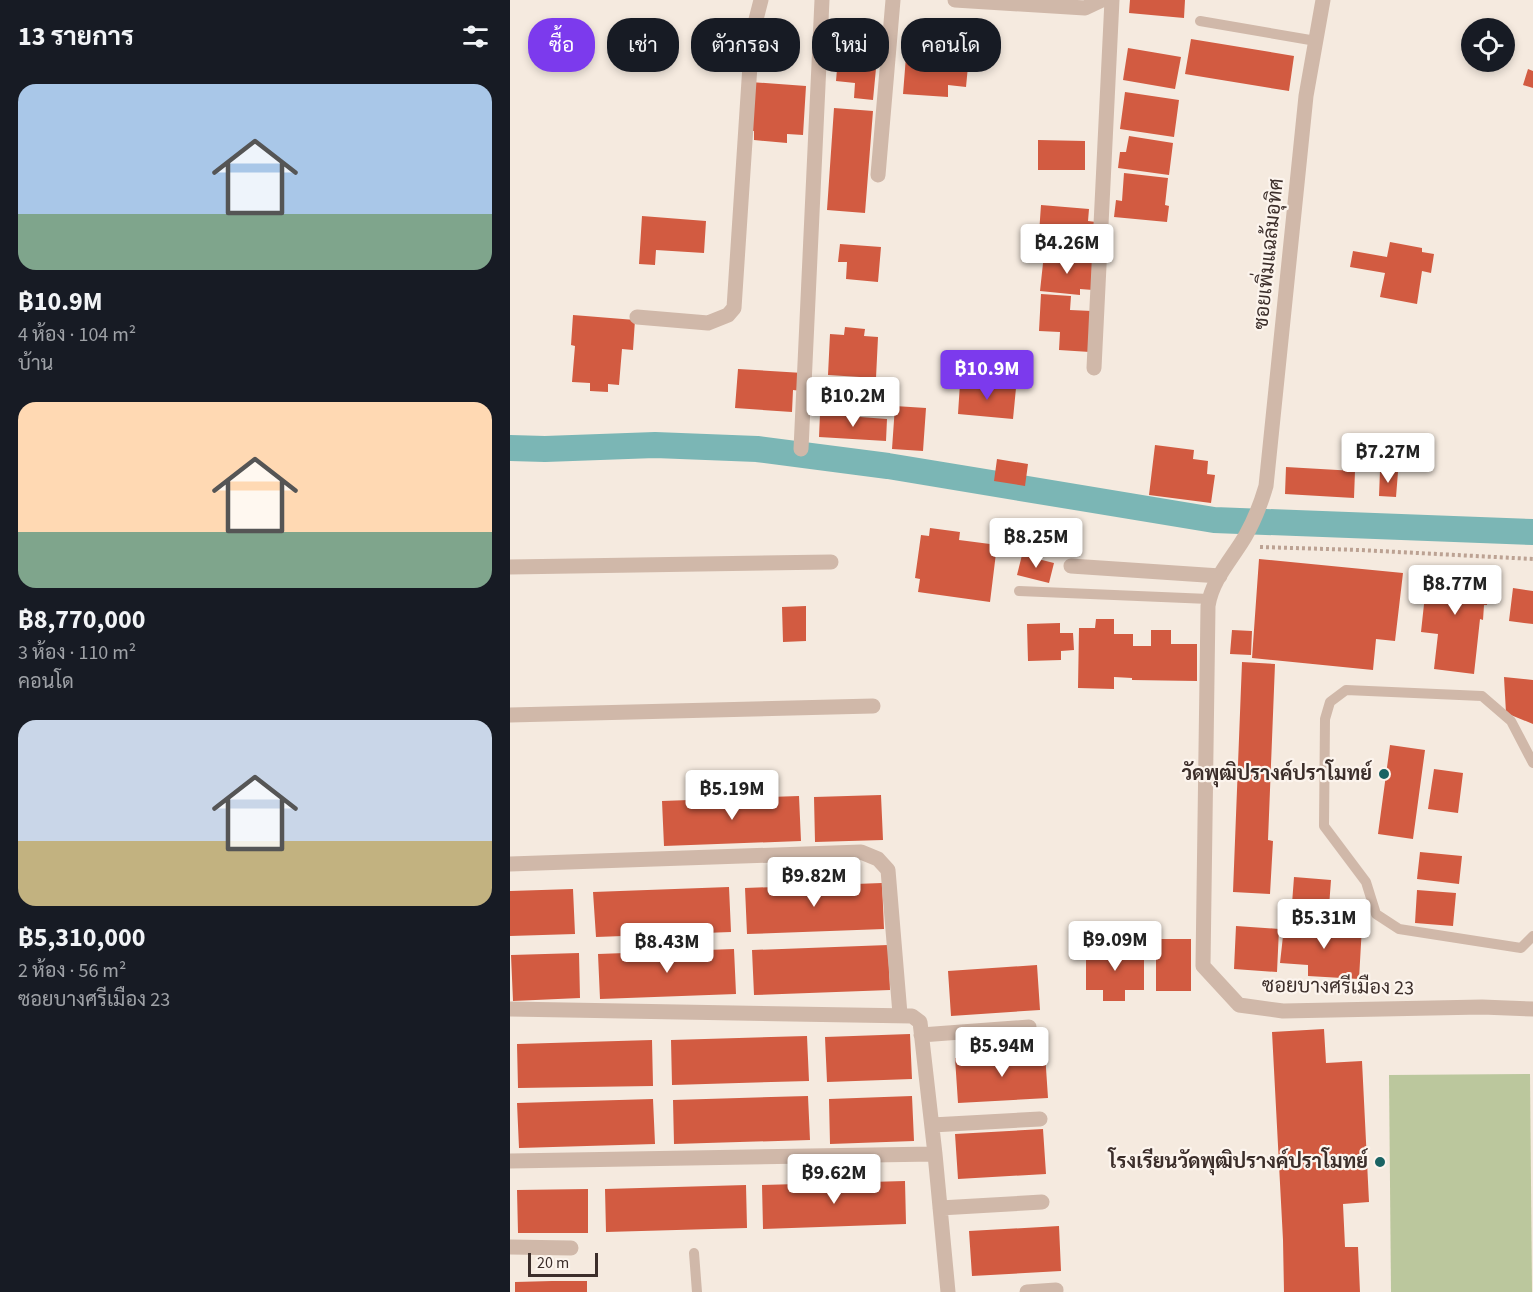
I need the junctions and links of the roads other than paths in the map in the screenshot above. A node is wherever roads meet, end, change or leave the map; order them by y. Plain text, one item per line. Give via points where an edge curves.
1 (761, 0) edge
2 (822, 0) edge
3 (893, 0) edge
4 (955, 0) edge
5 (1102, 0) edge
6 (1112, 0) edge
7 (1323, 0) edge
8 (975, 1) edge
9 (1200, 21) dead end
10 (1316, 41) junction
11 (878, 176) dead end
12 (637, 317) dead end
13 (1094, 368) dead end
14 (801, 449) dead end
15 (1242, 541) joint
16 (831, 562) dead end
17 (1071, 566) dead end
18 (510, 567) edge
19 (1220, 576) junction
20 (1019, 591) dead end
21 (1209, 599) junction
22 (873, 706) dead end
23 (510, 715) edge
24 (1533, 763) edge
25 (510, 864) edge
26 (1533, 936) edge
27 (510, 1009) edge
28 (1533, 1009) edge
29 (900, 1014) junction
30 (1029, 1027) dead end
31 (921, 1035) junction
32 (1040, 1119) dead end
33 (932, 1125) junction
34 (935, 1154) junction
35 (510, 1161) edge
36 (1042, 1202) dead end
37 (940, 1208) junction
38 (510, 1247) edge
39 (571, 1248) dead end
40 (694, 1253) dead end
41 (1056, 1290) dead end
42 (697, 1292) edge
43 (948, 1292) edge
44 (1027, 1292) edge

1 - 12 street via 752,35 734,308 728,315 708,323
2 - 14 street
3 - 11 street
4 - 8 street
5 - 8 street via 1085,8
6 - 13 street
7 - 10 street, ซอยเพิ่มแฉล้มอุทิศ
9 - 10 lane
10 - 15 street, ซอยเพิ่มแฉล้มอุทิศ via 1306,96 1266,486 1258,512
15 - 19 street, ซอยบางศรีเมือง 23
16 - 18 street
17 - 19 street
19 - 21 street, ซอยบางศรีเมือง 23
20 - 21 lane
21 - 28 street, ซอยบางศรีเมือง 23 via 1203,966 1239,1005 1283,1011
22 - 23 street
24 - 26 lane via 1511,721 1482,696 1346,690 1329,702 1325,719 1324,826 1366,882 1376,914 1399,929 1521,948
25 - 29 street via 861,852 878,859 888,870
27 - 29 street
29 - 31 street via 920,1022
30 - 31 street
31 - 33 street
32 - 33 street
33 - 34 street
34 - 35 street
34 - 37 street
36 - 37 street
37 - 43 street
38 - 39 street
40 - 42 lane
41 - 44 street

